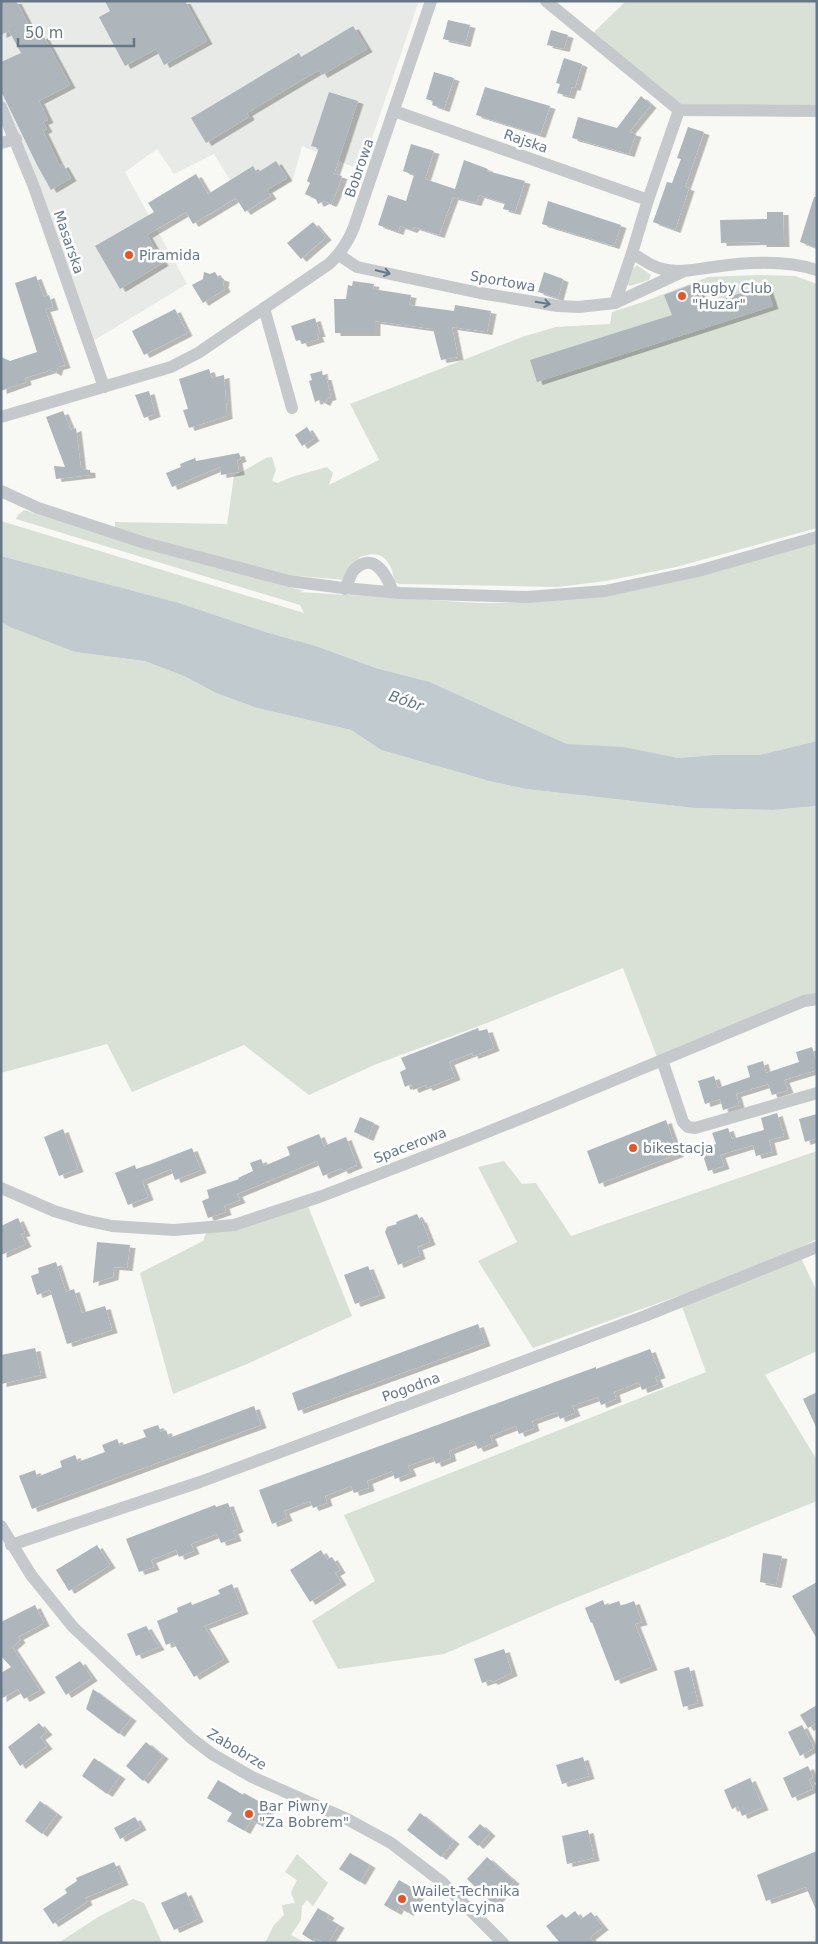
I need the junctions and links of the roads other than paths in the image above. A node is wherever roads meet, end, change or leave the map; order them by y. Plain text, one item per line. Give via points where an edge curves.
1 (431, 1) edge
2 (546, 1) edge
3 (1, 107) edge
4 (679, 110) junction
5 (394, 111) junction
6 (817, 111) edge
7 (16, 139) junction
8 (1, 143) edge
9 (648, 200) junction
10 (632, 253) junction
11 (339, 254) junction
12 (817, 270) edge
13 (682, 272) junction
14 (615, 303) junction
15 (264, 308) junction
16 (104, 387) junction
17 (292, 408) dead end
18 (1, 417) edge
19 (1, 491) edge
20 (817, 537) edge
21 (345, 588) junction
22 (393, 592) junction
23 (817, 999) edge
24 (662, 1060) junction
25 (817, 1093) edge
26 (1, 1188) edge
27 (817, 1247) edge
28 (1, 1526) edge
29 (11, 1545) junction
30 (504, 1943) edge

1 - 5 street, Bobrowa
2 - 4 street
3 - 7 street, Masarska
4 - 6 street
4 - 9 street
5 - 9 street, Rajska
5 - 11 street, Bobrowa via 354,228
7 - 8 street
7 - 16 street, Masarska
9 - 10 street
10 - 13 street via 664,270
10 - 14 street
11 -> 14 street, Sportowa via 357,267 480,293 558,306
11 - 15 street, Bobrowa
12 - 13 street via 802,265 741,263
13 - 14 street
15 - 16 street, Bobrowa via 170,367
15 - 17 street
16 - 18 street, Bobrowa
19 - 21 street via 38,508 145,543 289,581
20 - 22 street via 698,571 605,591 527,597
21 - 22 street
21 - 22 street via 354,570 371,563 388,578
23 - 24 street, Spacerowa via 804,1001
24 - 25 street via 683,1122 688,1127 695,1128
24 - 26 street, Spacerowa via 322,1196 234,1225 174,1230 112,1226 54,1211
27 - 29 street, Pogodna via 645,1316 210,1478
28 - 29 street, Zabobrze
29 - 30 street, Zabobrze via 35,1581 73,1627 191,1738 252,1777 390,1843 442,1882

